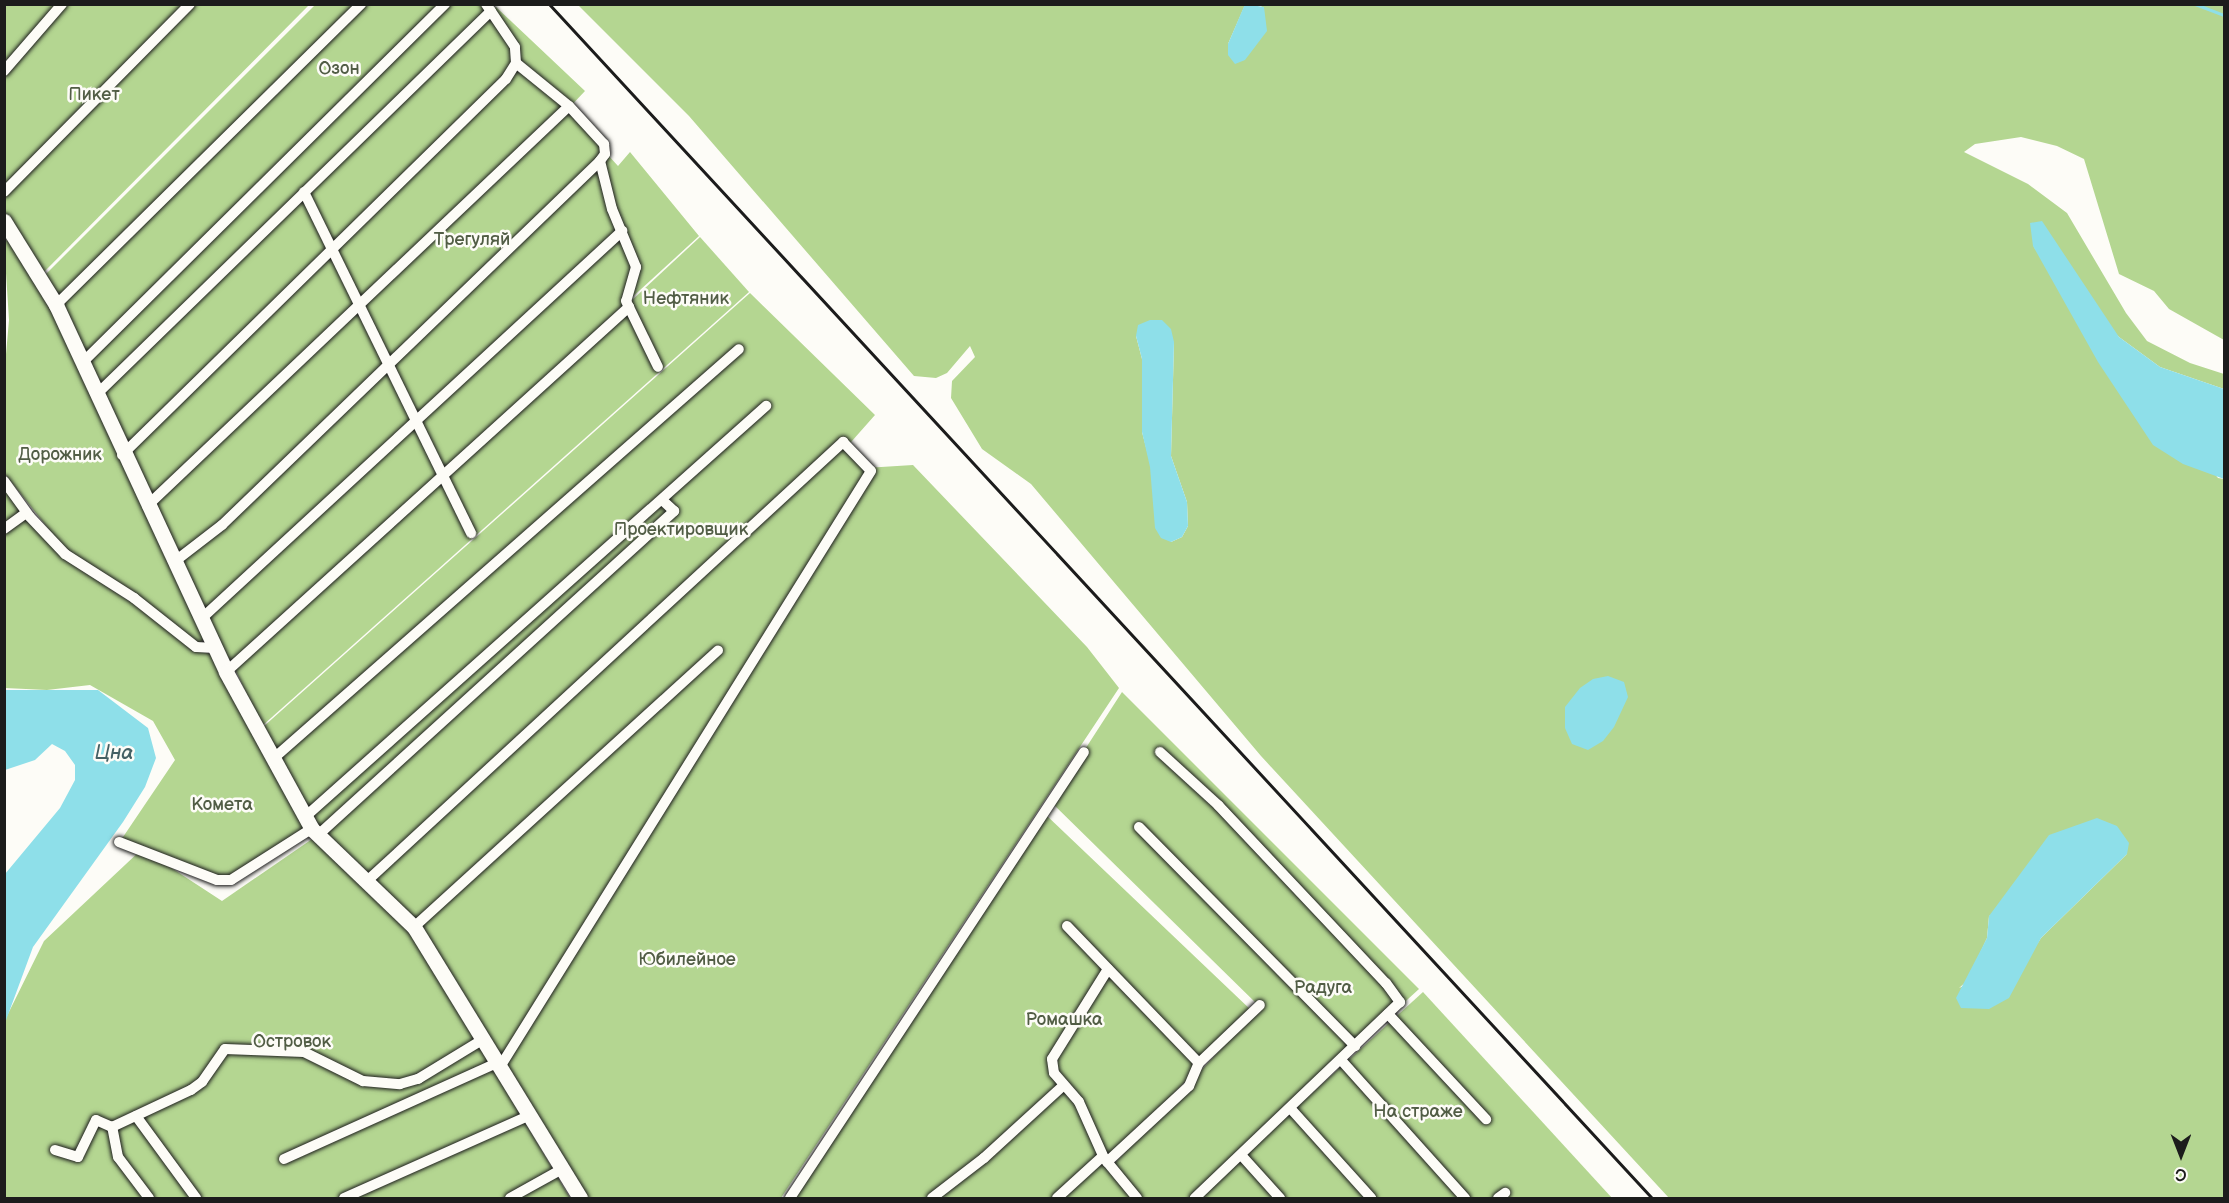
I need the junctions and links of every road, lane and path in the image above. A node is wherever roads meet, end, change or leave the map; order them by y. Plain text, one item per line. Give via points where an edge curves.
1 (62, 4) edge
2 (190, 4) edge
3 (361, 4) edge
4 (445, 4) edge
5 (489, 8) edge
6 (516, 63) junction
7 (4, 70) edge
8 (569, 106) junction
9 (600, 161) junction
10 (4, 192) edge
11 (304, 192) junction
12 (4, 221) edge
13 (622, 231) junction
14 (330, 249) junction
15 (56, 305) junction
16 (358, 305) junction
17 (629, 307) junction
18 (739, 349) dead end
19 (82, 363) junction
20 (387, 364) junction
21 (658, 367) dead end
22 (98, 393) junction
23 (766, 406) dead end
24 (417, 420) junction
25 (122, 455) junction
26 (443, 476) junction
27 (4, 481) edge
28 (662, 500) junction
29 (147, 506) junction
30 (26, 513) junction
31 (4, 529) edge
32 (471, 532) dead end
33 (174, 562) junction
34 (201, 619) junction
35 (215, 648) junction
36 (718, 650) dead end
37 (226, 672) junction
38 (1084, 752) dead end
39 (1160, 752) dead end
40 (274, 758) junction
41 (311, 827) junction
42 (1139, 827) dead end
43 (119, 842) dead end
44 (367, 881) junction
45 (1067, 926) dead end
46 (414, 927) junction
47 (1108, 969) junction
48 (1260, 1005) dead end
49 (1388, 1014) junction
50 (482, 1040) junction
51 (1355, 1046) junction
52 (1341, 1060) junction
53 (1199, 1063) junction
54 (498, 1065) junction
55 (1064, 1085) junction
56 (1291, 1109) junction
57 (530, 1115) junction
58 (136, 1116) junction
59 (1486, 1119) dead end
60 (112, 1128) junction
61 (55, 1150) dead end
62 (1242, 1156) junction
63 (284, 1159) dead end
64 (1105, 1159) junction
65 (562, 1169) junction
66 (149, 1198) edge
67 (195, 1198) edge
68 (344, 1198) edge
69 (510, 1198) edge
70 (580, 1198) edge
71 (790, 1198) edge
72 (932, 1198) edge
73 (1057, 1198) edge
74 (1137, 1198) edge
75 (1195, 1198) edge
76 (1280, 1198) edge
77 (1371, 1198) edge
78 (1465, 1198) edge

1 - 7 street
2 - 10 street
3 - 15 street
4 - 19 street
5 - 6 street via 510,35
5 - 11 street
6 - 8 street
6 - 14 street via 506,79
8 - 9 street via 604,144 605,154
8 - 16 street
9 - 13 street
9 - 20 street
11 - 14 street
11 - 22 street
12 - 15 street
13 - 17 street via 636,267 626,301
13 - 24 street
14 - 16 street
14 - 25 street
15 - 19 street
16 - 20 street
16 - 29 street
17 - 21 street
17 - 26 street
18 - 40 street
19 - 22 street
20 - 24 street
20 - 33 street via 222,525
22 - 25 street
23 - 28 street
24 - 26 street
24 - 34 street
25 - 29 street
26 - 32 street
26 - 37 street
27 - 30 street
28 - 41 street
28 - 41 street via 674,511
29 - 33 street
30 - 31 street
30 - 35 street via 65,554 91,573 134,598 196,647
33 - 34 street
34 - 35 street
35 - 37 street
36 - 46 street
37 - 40 street
38 - 71 street
39 - 49 street via 1218,805 1386,982 1400,1002
40 - 41 street
41 - 43 street via 231,880 217,880
41 - 44 street
42 - 51 street
44 - 46 street
44 - 54 street via 843,442 871,471
45 - 47 street
46 - 50 street
47 - 53 street
47 - 55 street via 1052,1059 1054,1073
48 - 53 street
49 - 51 street
49 - 59 street
50 - 54 street
50 - 58 street via 417,1079 400,1084 363,1081 304,1052 225,1049 202,1082
51 - 52 street
52 - 56 street
52 - 78 street
53 - 64 street via 1189,1086
54 - 57 street
54 - 63 street
55 - 64 street via 1078,1102
55 - 72 street via 984,1158
56 - 62 street
56 - 77 street
57 - 65 street
57 - 68 street
58 - 60 street
58 - 67 street
60 - 61 street via 103,1120 96,1120 78,1157
60 - 66 street via 118,1157
62 - 75 street
62 - 76 street
64 - 73 street
64 - 74 street
65 - 69 street
65 - 70 street

